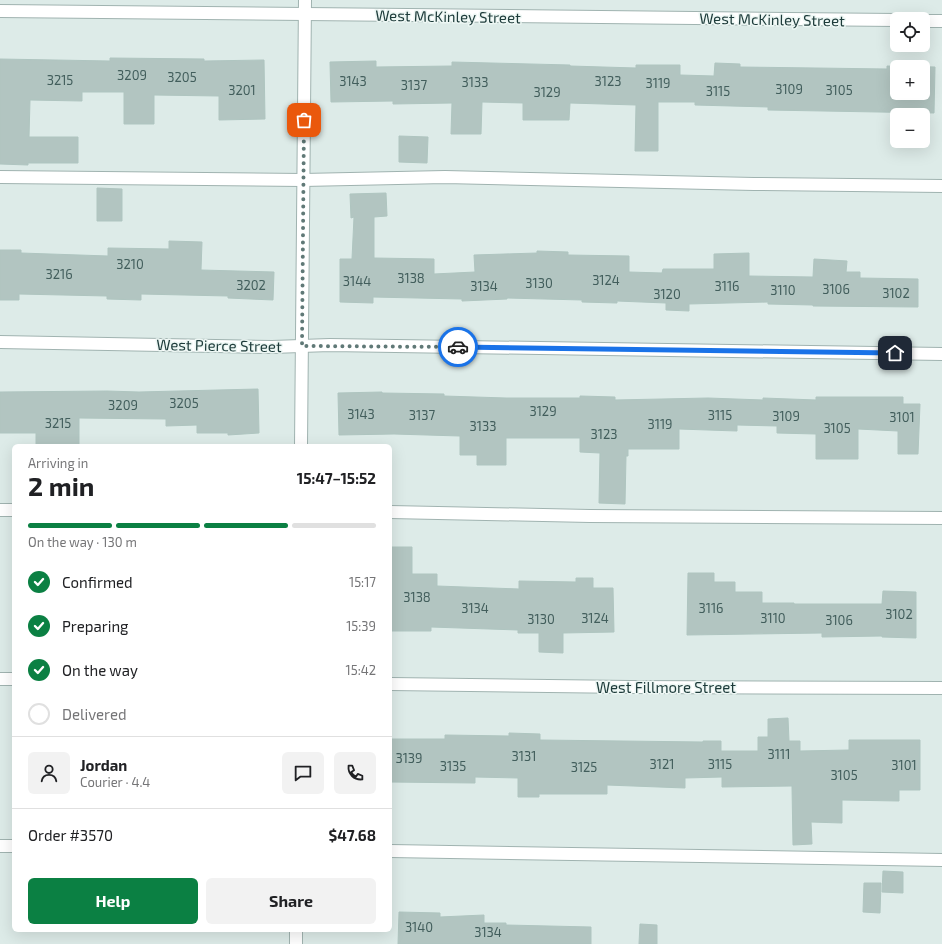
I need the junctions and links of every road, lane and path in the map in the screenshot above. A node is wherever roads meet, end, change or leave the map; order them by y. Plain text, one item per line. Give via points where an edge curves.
1 (305, 0) edge
2 (0, 11) edge
3 (305, 15) junction
4 (890, 20) edge
5 (930, 21) edge
6 (942, 21) edge
7 (0, 177) edge
8 (303, 180) junction
9 (942, 186) edge
10 (0, 342) edge
11 (302, 346) junction
12 (942, 354) edge
13 (301, 444) edge
14 (0, 510) edge
15 (12, 510) edge
16 (392, 512) edge
17 (942, 518) edge
18 (0, 679) edge
19 (12, 679) edge
20 (392, 684) edge
21 (942, 688) edge
22 (0, 846) edge
23 (12, 846) edge
24 (392, 851) edge
25 (942, 860) edge
26 (296, 932) edge
27 (296, 944) edge

1 - 3 street
2 - 3 street, West McKinley Street
3 - 4 street, West McKinley Street
3 - 8 street
5 - 6 street
7 - 8 street
8 - 9 street via 445,177
8 - 11 street
10 - 11 street, West Pierce Street
11 - 12 street, West Pierce Street
11 - 13 street
14 - 15 street
16 - 17 street
18 - 19 street
20 - 21 street, West Fillmore Street
22 - 23 street
24 - 25 street
26 - 27 street

